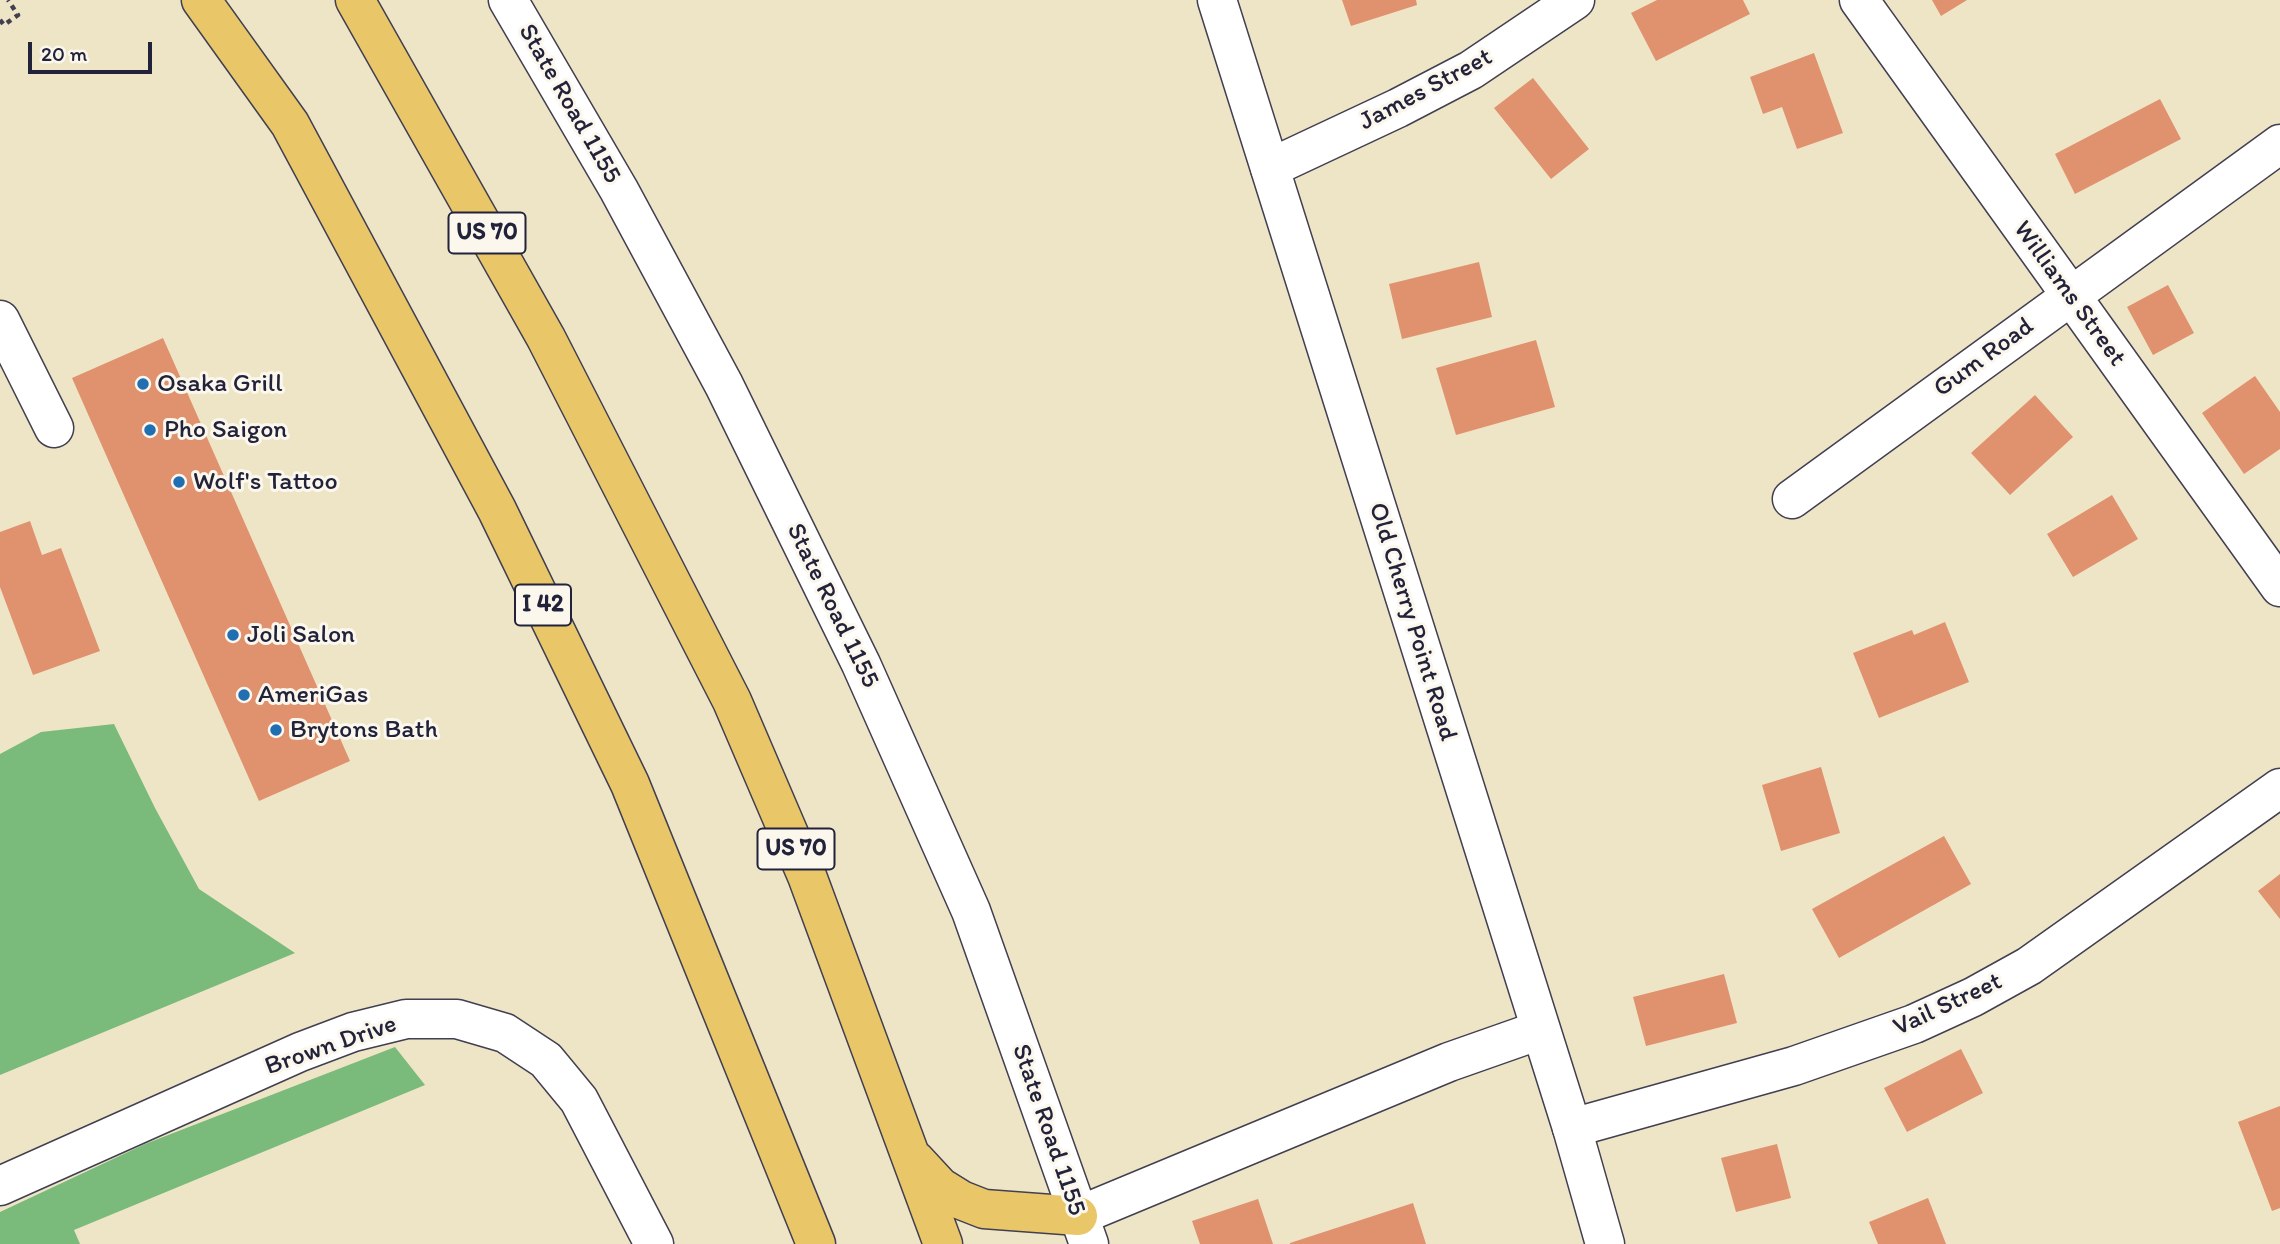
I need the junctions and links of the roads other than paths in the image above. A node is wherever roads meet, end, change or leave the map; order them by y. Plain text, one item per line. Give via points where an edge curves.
1 (201, 0) edge
2 (355, 0) edge
3 (508, 0) edge
4 (1217, 0) edge
5 (1576, 0) edge
6 (1859, 0) edge
7 (2280, 144) edge
8 (1269, 168) junction
9 (2069, 296) junction
10 (0, 320) edge
11 (12, 374) edge
12 (54, 428) dead end
13 (1791, 499) dead end
14 (2280, 586) edge
15 (2280, 788) edge
16 (1540, 1030) junction
17 (1572, 1128) junction
18 (906, 1149) junction
19 (0, 1186) edge
20 (801, 1226) edge
21 (1074, 1235) edge
22 (654, 1244) edge
23 (816, 1244) edge
24 (943, 1244) edge
25 (1605, 1244) edge

1 - 20 highway, I 42 via 290,124 497,510 630,784
2 - 18 highway, US 70 via 546,338 732,701 807,876
3 - 21 street, State Road 1155 via 619,190 724,385 861,664 971,911
4 - 8 street, Old Cherry Point Road
5 - 8 street, James Street via 1471,70
6 - 9 street, Williams Street
7 - 9 street, Gum Road
8 - 16 street, Old Cherry Point Road
9 - 13 street, Gum Road
9 - 14 street, Williams Street
10 - 11 street
11 - 12 street
15 - 17 street, Vail Street via 2029,966 1973,998 1794,1066
16 - 17 street, Old Cherry Point Road
16 - 21 street via 1449,1062
17 - 25 street, Old Cherry Point Road
18 - 21 highway via 940,1187 961,1200
18 - 24 highway, US 70
19 - 22 street, Brown Drive via 353,1032 406,1019 457,1019 505,1032 546,1060 579,1100
20 - 23 highway, I 42

